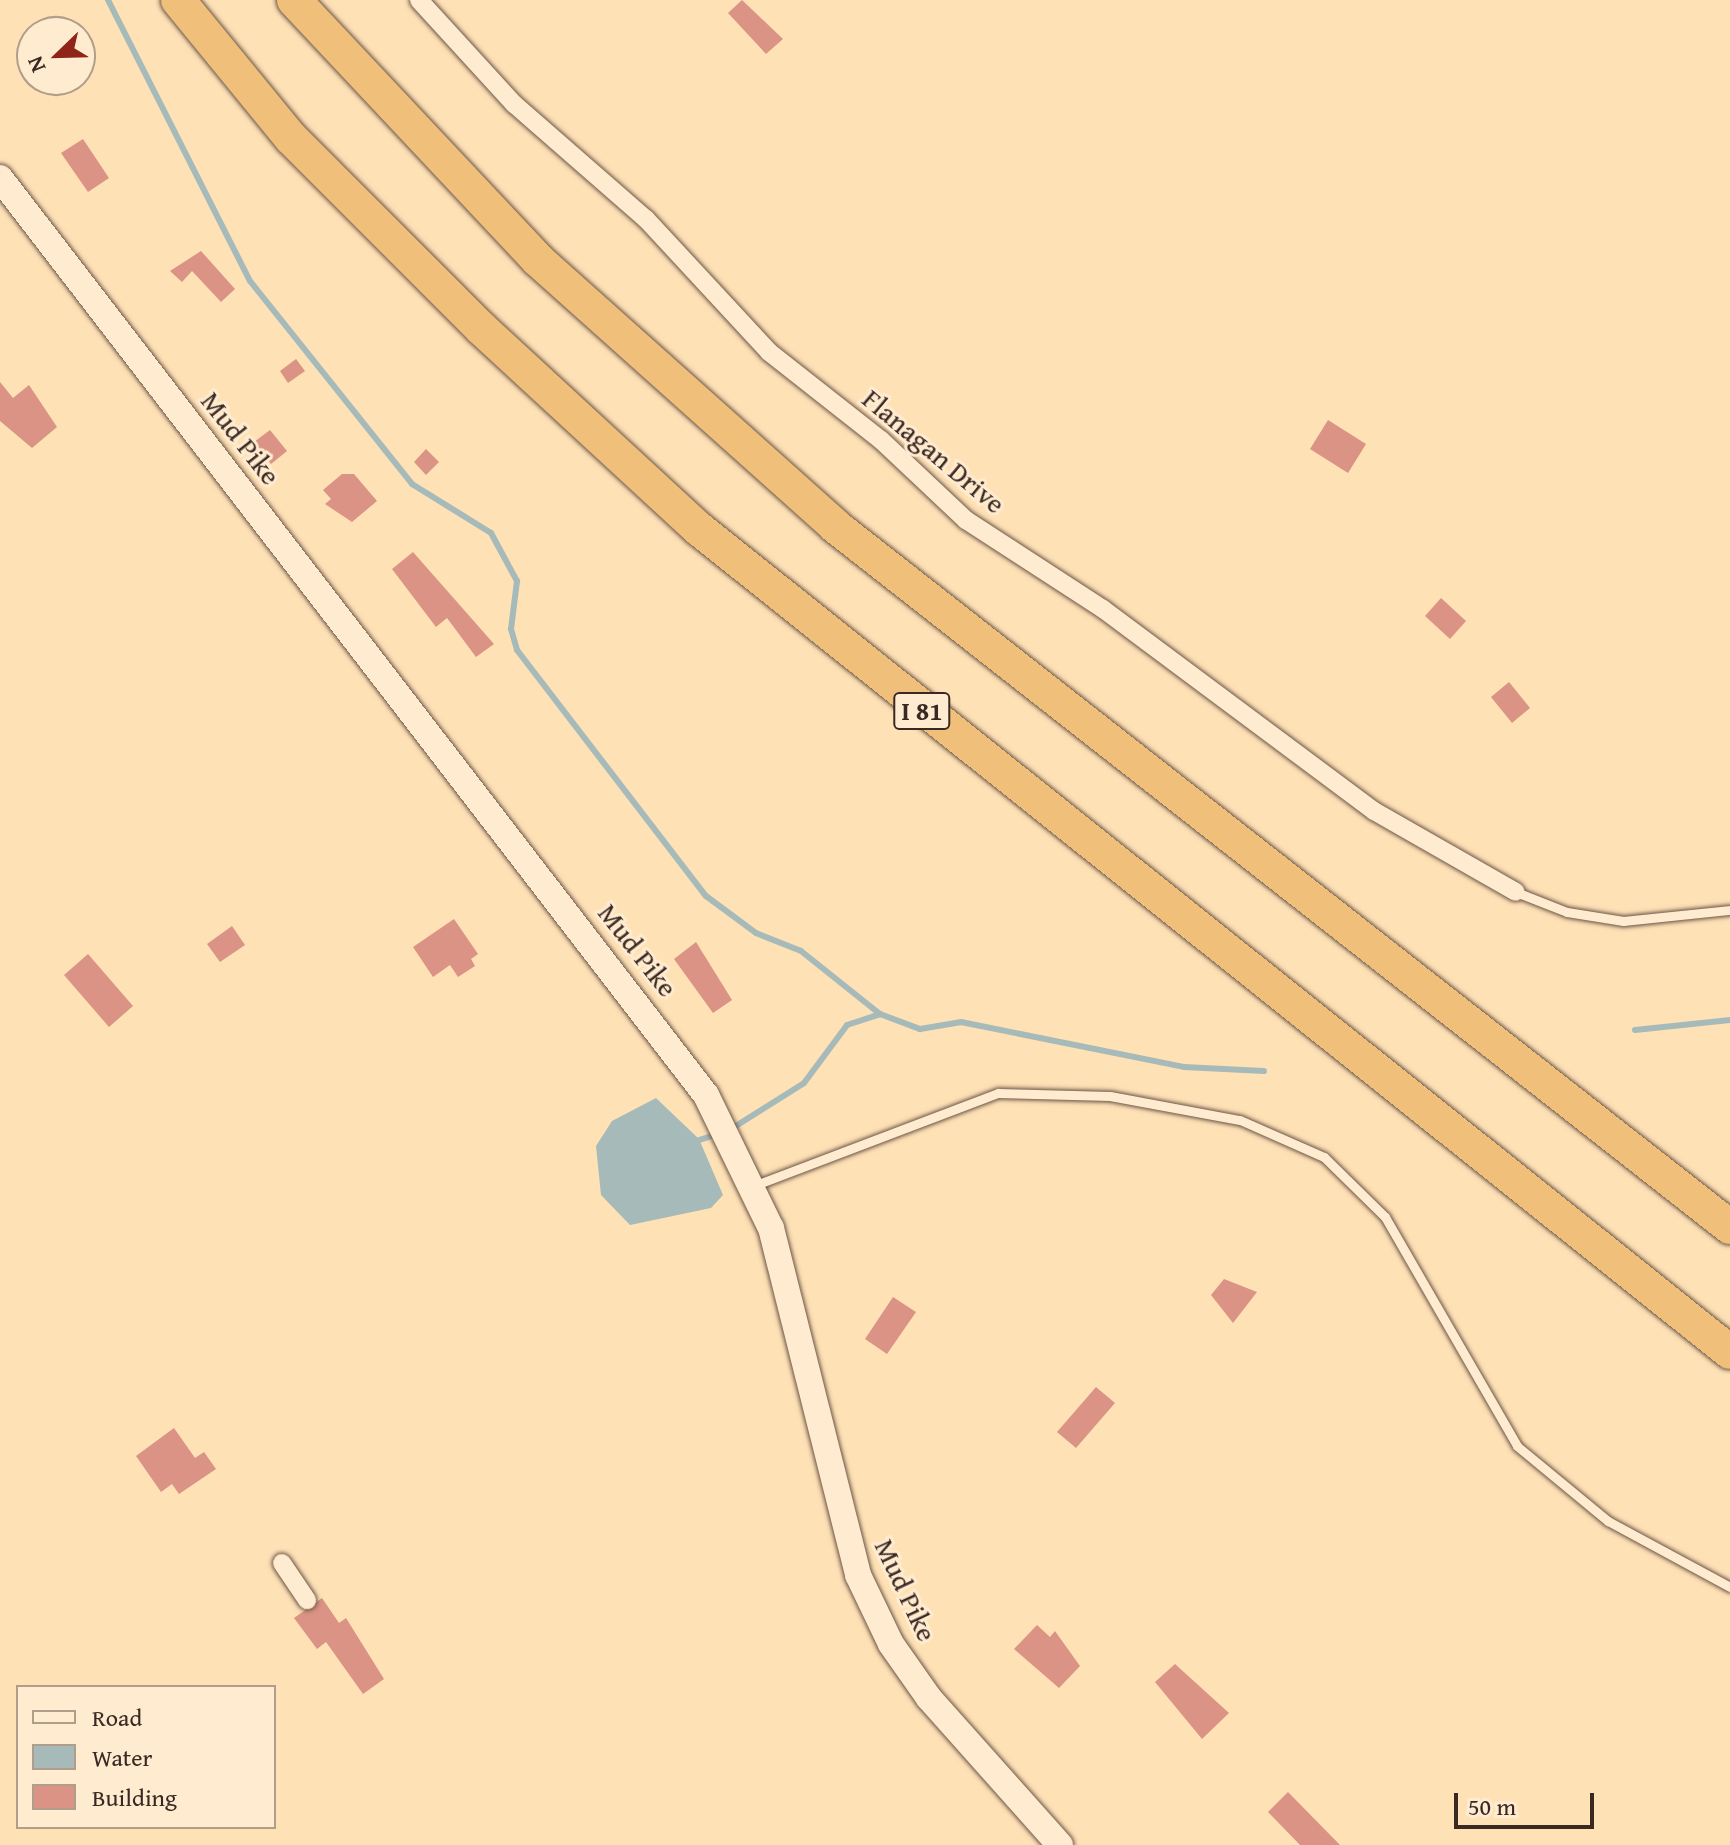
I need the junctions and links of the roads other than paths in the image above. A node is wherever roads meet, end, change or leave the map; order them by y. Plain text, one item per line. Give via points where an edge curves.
1 (178, 0) edge
2 (294, 0) edge
3 (419, 0) edge
4 (0, 178) edge
5 (1516, 892) joint
6 (1730, 910) edge
7 (753, 1186) junction
8 (1730, 1227) edge
9 (1730, 1352) edge
10 (282, 1563) dead end
11 (1730, 1587) edge
12 (307, 1600) dead end
13 (1060, 1845) edge

1 - 9 highway, I 81 via 291,138 699,529
2 - 8 highway via 538,260 824,516
3 - 5 street, Flanagan Drive via 514,104 646,219 769,352 881,440 966,520 1103,609 1374,811
4 - 7 street, Mud Pike via 651,1017 706,1095
5 - 6 lane via 1567,912 1623,921
7 - 11 lane via 998,1093 1110,1096 1240,1120 1324,1157 1385,1217 1517,1446 1608,1521
7 - 13 street, Mud Pike via 791,1297 858,1575 891,1644 929,1698
10 - 12 street

